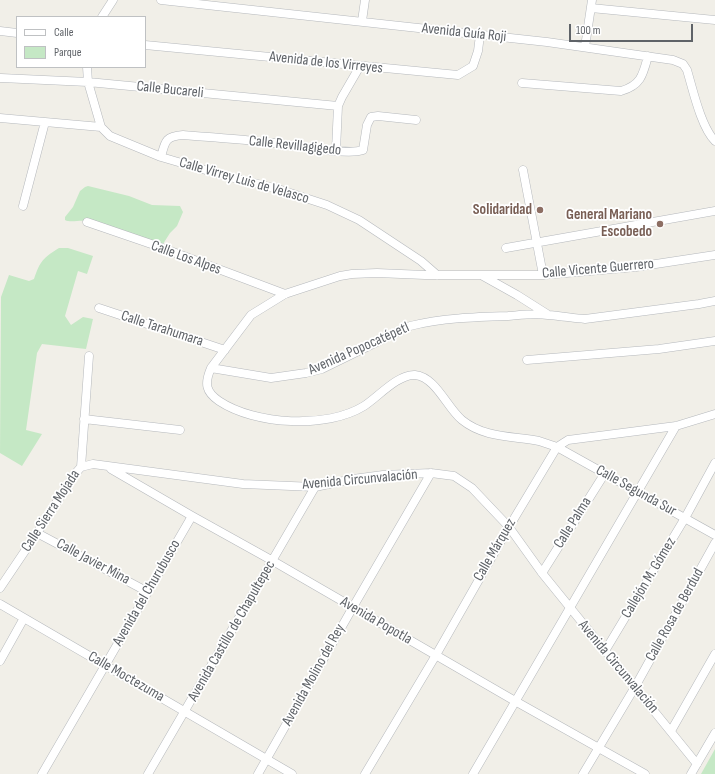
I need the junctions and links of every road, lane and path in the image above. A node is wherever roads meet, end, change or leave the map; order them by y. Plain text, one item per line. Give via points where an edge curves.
1 (113, 0) edge
2 (161, 0) edge
3 (365, 0) edge
4 (591, 4) edge
5 (103, 16) edge
6 (715, 20) edge
7 (362, 21) junction
8 (0, 31) edge
9 (16, 32) edge
10 (480, 35) junction
11 (146, 45) edge
12 (585, 47) junction
13 (648, 56) junction
14 (360, 66) junction
15 (87, 68) edge
16 (1, 78) dead end
17 (88, 82) junction
18 (522, 83) dead end
19 (338, 106) junction
20 (0, 118) edge
21 (416, 120) dead end
22 (44, 122) junction
23 (101, 127) junction
24 (715, 141) edge
25 (336, 150) junction
26 (161, 157) junction
27 (523, 170) dead end
28 (23, 206) dead end
29 (715, 211) edge
30 (87, 222) dead end
31 (536, 243) junction
32 (506, 248) dead end
33 (715, 255) edge
34 (437, 274) junction
35 (480, 275) junction
36 (543, 275) junction
37 (285, 294) junction
38 (715, 301) edge
39 (98, 308) dead end
40 (548, 315) junction
41 (715, 341) edge
42 (225, 350) junction
43 (89, 356) dead end
44 (527, 360) dead end
45 (211, 368) junction
46 (715, 414) edge
47 (84, 419) junction
48 (676, 426) junction
49 (180, 430) dead end
50 (557, 447) junction
51 (715, 463) edge
52 (81, 467) junction
53 (108, 467) junction
54 (431, 473) junction
55 (605, 473) junction
56 (315, 486) junction
57 (639, 492) junction
58 (192, 516) junction
59 (685, 518) junction
60 (508, 527) junction
61 (38, 532) junction
62 (715, 535) edge
63 (715, 544) edge
64 (273, 561) junction
65 (542, 573) junction
66 (0, 588) edge
67 (148, 592) junction
68 (0, 604) edge
69 (352, 607) junction
70 (570, 608) junction
71 (24, 618) junction
72 (605, 651) junction
73 (715, 654) edge
74 (436, 655) junction
75 (0, 661) edge
76 (105, 666) junction
77 (635, 687) junction
78 (515, 701) junction
79 (185, 711) junction
80 (672, 731) junction
81 (715, 733) edge
82 (599, 748) junction
83 (267, 759) junction
84 (697, 764) junction
85 (42, 774) edge
86 (148, 774) edge
87 (258, 774) edge
88 (292, 774) edge
89 (365, 774) edge
90 (473, 774) edge
91 (583, 774) edge
92 (645, 774) edge
93 (691, 774) edge

1 - 5 street
2 - 7 street, Avenida Guía Roji
3 - 7 street
4 - 6 street
4 - 12 street
7 - 10 street, Avenida Guía Roji
8 - 9 street
10 - 12 street, Avenida Guía Roji
10 - 14 street, Avenida de los Virreyes via 473,66 458,76
11 - 14 street, Avenida de los Virreyes
12 - 13 street, Avenida Guía Roji
13 - 18 street via 640,80 631,88 621,91
13 - 24 street, Avenida Guía Roji via 683,64 705,125
14 - 19 street
15 - 17 street
16 - 17 street, Calle Bucareli
17 - 19 street, Calle Bucareli
17 - 23 street
19 - 25 street
20 - 22 street
21 - 25 street, Calle Revillagigedo via 372,117 367,124 363,150
22 - 23 street
22 - 28 street
23 - 26 street, Calle Virrey Luis de Velasco via 115,139
25 - 26 street, Calle Revillagigedo via 183,135 169,137 164,144
26 - 34 street, Calle Virrey Luis de Velasco via 278,189 346,213 397,244
27 - 31 street
29 - 31 street
30 - 37 street, Calle Los Alpes
31 - 32 street
31 - 36 street
33 - 36 street, Calle Vicente Guerrero via 636,267
34 - 35 street
34 - 37 street via 352,274
35 - 36 street, Calle Vicente Guerrero
35 - 40 street
37 - 42 street via 251,315
38 - 40 street, Avenida Popocatépetl via 585,319
39 - 42 street, Calle Tarahumara
40 - 45 street, Avenida Popocatépetl via 462,317 420,323 322,369 291,376 271,378
41 - 44 street via 659,349
42 - 45 street
43 - 47 street, Calle Sierra Mojada
45 - 50 street, Calle Segunda Sur via 207,389 210,395 230,408 286,421 343,416 364,406 404,377 419,376 432,384 456,414 470,426 495,435 539,441
46 - 48 street
47 - 49 street
47 - 52 street, Calle Sierra Mojada
48 - 50 street via 568,440
48 - 57 street
50 - 55 street, Calle Segunda Sur
50 - 60 street, Calle Márquez
51 - 59 street, Callejón M. Gómez
52 - 53 street, Avenida Circunvalación via 93,464
52 - 61 street, Calle Sierra Mojada
53 - 56 street, Avenida Circunvalación via 243,484
53 - 58 street, Avenida Popotla
54 - 56 street, Avenida Circunvalación via 383,475
54 - 60 street, Avenida Circunvalación via 454,476 467,483
54 - 69 street, Avenida Molino del Rey
55 - 57 street, Calle Segunda Sur
55 - 65 street, Calle Palma
56 - 64 street, Avenida Castillo de Chapultepec
57 - 59 street, Calle Segunda Sur
57 - 70 street
58 - 64 street, Avenida Popotla
58 - 67 street, Avenida del Churubusco
59 - 62 street, Calle Segunda Sur
59 - 72 street, Callejón M. Gómez
60 - 65 street, Avenida Circunvalación
60 - 74 street, Calle Márquez
61 - 66 street, Calle Sierra Mojada
61 - 67 street, Calle Javier Mina
63 - 77 street, Calle Rosa de Berdud
64 - 69 street, Avenida Popotla
64 - 79 street, Avenida Castillo de Chapultepec
65 - 70 street, Avenida Circunvalación
67 - 76 street, Avenida del Churubusco
68 - 71 street, Calle Moctezuma
69 - 74 street, Avenida Popotla
69 - 83 street, Avenida Molino del Rey
70 - 72 street, Avenida Circunvalación
70 - 78 street
71 - 75 street
71 - 76 street, Calle Moctezuma
72 - 77 street, Avenida Circunvalación
73 - 80 street
74 - 78 street, Avenida Popotla
74 - 89 street, Calle Márquez
76 - 79 street, Calle Moctezuma
76 - 85 street, Avenida del Churubusco
77 - 80 street, Avenida Circunvalación
77 - 82 street, Calle Rosa de Berdud
78 - 82 street, Avenida Popotla
78 - 90 street
79 - 83 street, Calle Moctezuma
79 - 86 street, Avenida Castillo de Chapultepec
80 - 84 street, Avenida Circunvalación
81 - 84 street
82 - 91 street, Calle Rosa de Berdud
82 - 92 street, Avenida Popotla
83 - 87 street, Avenida Molino del Rey
83 - 88 street, Calle Moctezuma
84 - 93 street

